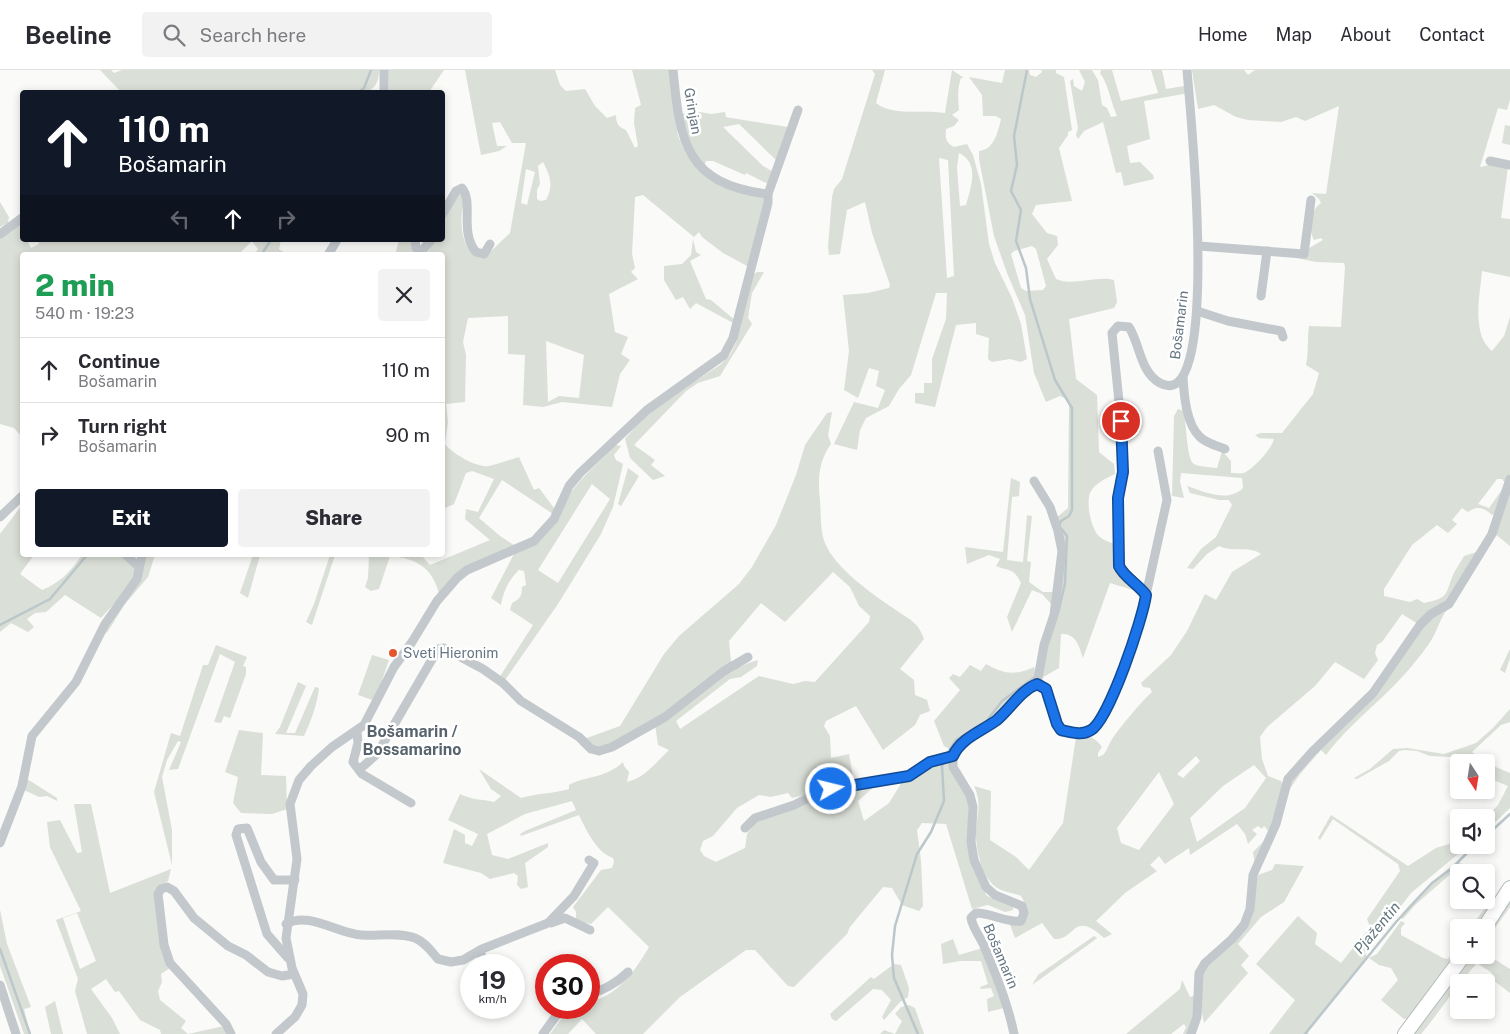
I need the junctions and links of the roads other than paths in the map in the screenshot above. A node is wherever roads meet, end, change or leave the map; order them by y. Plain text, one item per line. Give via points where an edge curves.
1 (384, 70) edge
2 (673, 70) edge
3 (1187, 70) edge
4 (384, 90) edge
5 (798, 110) dead end
6 (1490, 161) dead end
7 (1510, 165) edge
8 (768, 194) junction
9 (1311, 200) dead end
10 (445, 210) edge
11 (20, 219) edge
12 (0, 234) edge
13 (429, 242) edge
14 (490, 244) dead end
15 (1199, 246) junction
16 (1267, 251) junction
17 (421, 252) edge
18 (1262, 296) dead end
19 (1197, 311) junction
20 (1283, 338) dead end
21 (1184, 377) junction
22 (1225, 449) dead end
23 (1158, 451) dead end
24 (1510, 478) edge
25 (1034, 481) dead end
26 (20, 498) edge
27 (0, 517) edge
28 (128, 557) edge
29 (141, 557) edge
30 (138, 566) junction
31 (1146, 595) junction
32 (748, 657) dead end
33 (1037, 684) junction
34 (357, 732) junction
35 (953, 756) junction
36 (359, 770) junction
37 (411, 803) dead end
38 (745, 828) dead end
39 (0, 843) edge
40 (590, 860) dead end
41 (295, 880) junction
42 (1510, 888) edge
43 (1490, 919) edge
44 (286, 924) junction
45 (548, 924) junction
46 (590, 930) dead end
47 (479, 951) junction
48 (481, 954) edge
49 (290, 960) junction
50 (1457, 964) edge
51 (628, 972) dead end
52 (294, 974) junction
53 (0, 985) edge
54 (600, 991) edge
55 (554, 1019) edge
56 (16, 1034) edge
57 (231, 1034) edge
58 (276, 1034) edge
59 (543, 1034) edge
60 (1014, 1034) edge
61 (1191, 1034) edge
62 (1405, 1034) edge

1 - 4 street
2 - 8 street, Grinjan via 681,132 692,156 721,183 735,189
3 - 15 street, Bošamarin
5 - 8 street
6 - 7 street
8 - 34 street via 733,338 724,355 646,410 580,474 569,486 554,519 534,541 473,567 457,578 437,601 394,667 369,717
9 - 16 street via 1304,254
10 - 14 street via 456,190 462,188 466,193 471,246 484,254
11 - 12 street
13 - 17 street
15 - 16 street
15 - 19 street, Bošamarin
16 - 18 street
19 - 20 street via 1281,332
19 - 21 street, Bošamarin via 1190,364
21 - 22 street via 1184,392 1194,429 1200,438
21 - 31 street, Bošamarin via 1170,385 1159,382 1150,374 1129,327 1124,325 1114,329 1112,340 1123,472 1118,498 1119,566
23 - 31 street via 1167,500
24 - 61 street via 1492,534 1449,604 1420,625 1373,693 1288,779 1276,824 1253,875 1250,909 1244,925 1199,973 1197,1018
25 - 33 street via 1050,507 1062,551 1054,615 1044,645
26 - 27 street
28 - 30 street
29 - 30 street
30 - 39 street via 138,579 105,624 76,682 32,736 22,786
31 - 33 street via 1128,657 1093,730 1082,734 1061,730 1046,689
32 - 36 street via 724,671 665,717 599,751 591,749 579,737 521,701 483,669 444,648 438,649 377,754
33 - 35 street via 1029,687 997,719 957,746
34 - 36 street via 353,762
34 - 41 street via 318,759 295,788 290,811 297,859
35 - 38 street via 930,762 909,776 822,791 794,805 755,818
35 - 60 street, Bošamarin via 953,767 970,795 974,860 986,887 995,896 1022,906 1024,913 1021,921 1013,922 987,913 976,913 971,918 990,961
36 - 37 street
40 - 45 street via 594,863 578,890
41 - 44 street
41 - 49 street via 274,880 260,862 247,828 238,829 236,834 267,934
42 - 43 main road
44 - 47 street via 295,919 309,920 359,935 413,937 443,961 463,960
44 - 49 street
45 - 46 street via 565,918
45 - 47 street
47 - 48 street
49 - 52 street
50 - 62 main road
51 - 54 street
52 - 57 street via 282,976 268,972 208,931 189,913 174,891 166,887 161,889 158,894 164,945 170,963 226,1024
52 - 58 street via 302,994 302,1005 295,1017
53 - 56 street
55 - 59 street

